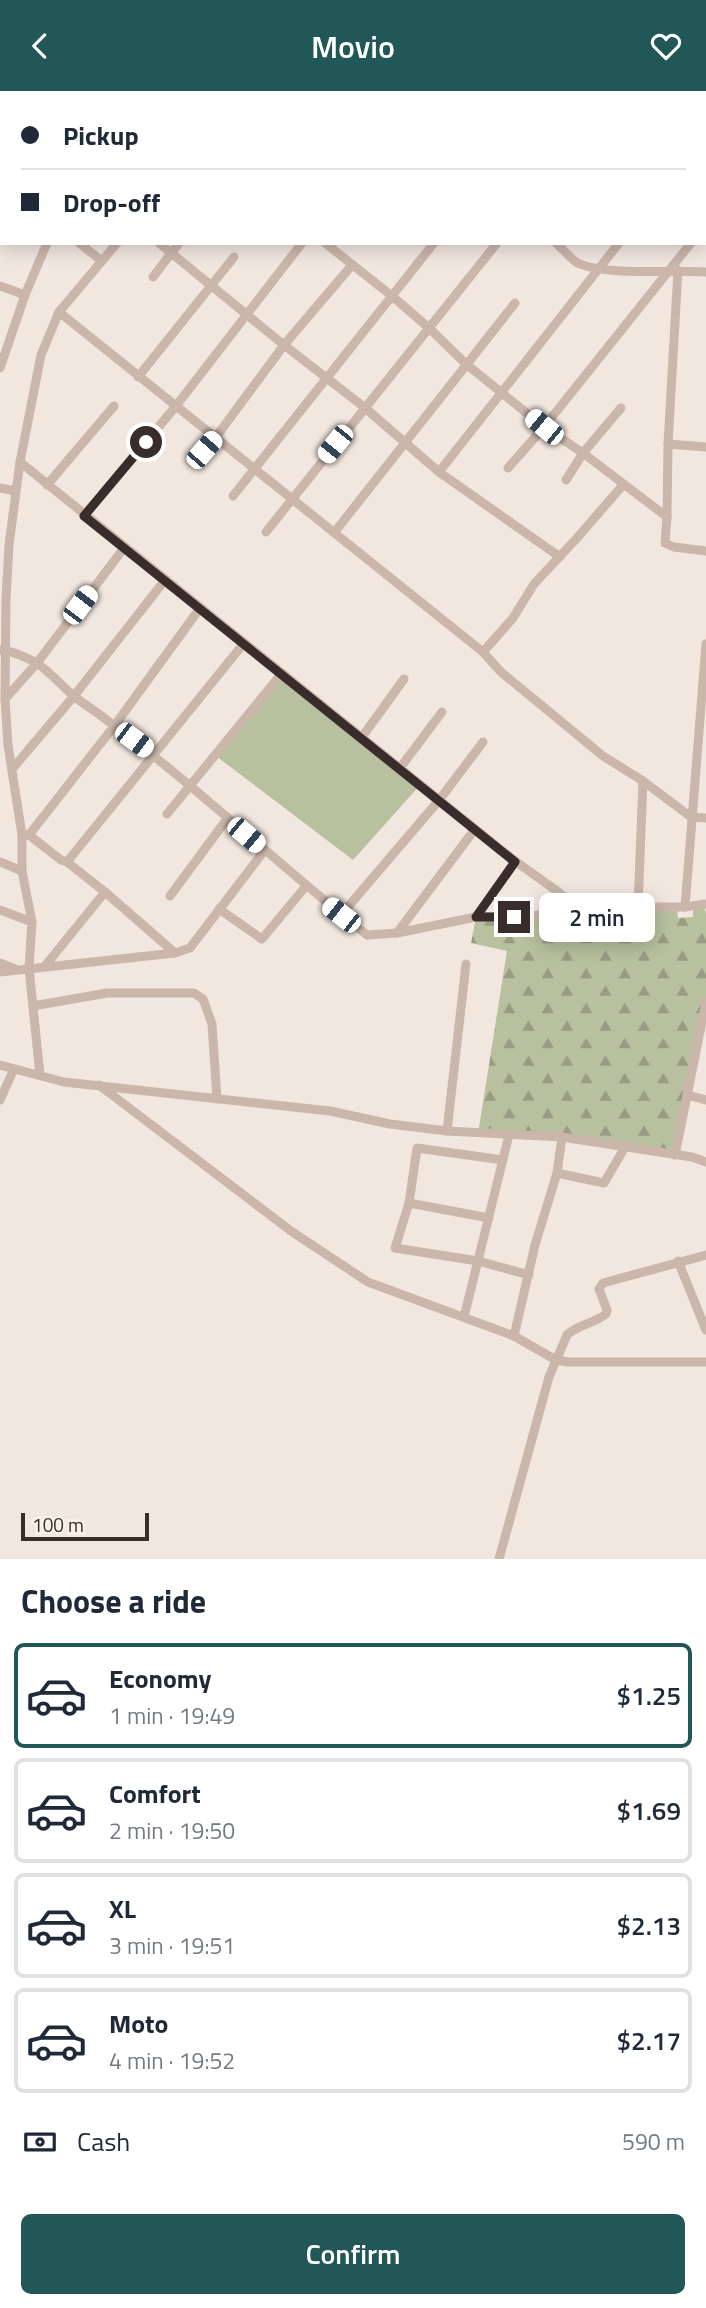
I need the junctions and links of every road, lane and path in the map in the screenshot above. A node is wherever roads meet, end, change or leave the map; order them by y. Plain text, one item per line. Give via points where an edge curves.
1 (46, 245) edge
2 (82, 245) edge
3 (115, 245) edge
4 (162, 245) edge
5 (177, 245) edge
6 (300, 245) edge
7 (327, 245) edge
8 (433, 245) edge
9 (495, 245) edge
10 (562, 245) edge
11 (618, 245) edge
12 (689, 245) edge
13 (172, 252) junction
14 (234, 257) dead end
15 (102, 261) junction
16 (352, 265) junction
17 (601, 268) junction
18 (678, 270) junction
19 (667, 271) junction
20 (706, 272) edge
21 (153, 277) dead end
22 (0, 286) edge
23 (210, 286) junction
24 (25, 295) junction
25 (392, 296) junction
26 (515, 303) dead end
27 (59, 313) junction
28 (246, 314) junction
29 (429, 328) junction
30 (284, 345) junction
31 (466, 365) junction
32 (0, 369) edge
33 (138, 377) junction
34 (327, 380) junction
35 (502, 393) junction
36 (114, 406) dead end
37 (176, 406) junction
38 (365, 407) junction
39 (621, 408) dead end
40 (544, 427) junction
41 (216, 437) junction
42 (405, 441) junction
43 (668, 444) junction
44 (706, 447) edge
45 (583, 453) junction
46 (20, 462) junction
47 (193, 463) dead end
48 (508, 468) dead end
49 (255, 470) junction
50 (439, 472) junction
51 (566, 480) dead end
52 (47, 485) junction
53 (623, 485) junction
54 (0, 488) edge
55 (15, 491) junction
56 (233, 496) dead end
57 (291, 498) junction
58 (84, 516) junction
59 (667, 517) junction
60 (266, 532) dead end
61 (334, 533) junction
62 (5, 543) edge
63 (124, 548) junction
64 (706, 551) edge
65 (560, 557) junction
66 (165, 580) junction
67 (200, 608) junction
68 (244, 643) junction
69 (706, 644) edge
70 (3, 650) edge
71 (483, 652) junction
72 (37, 663) junction
73 (282, 673) junction
74 (404, 679) dead end
75 (74, 696) junction
76 (3, 699) edge
77 (442, 712) dead end
78 (115, 725) junction
79 (362, 737) junction
80 (483, 742) dead end
81 (4, 746) edge
82 (154, 755) junction
83 (13, 768) junction
84 (400, 768) junction
85 (643, 781) junction
86 (190, 788) junction
87 (440, 799) junction
88 (167, 814) dead end
89 (691, 817) junction
90 (706, 818) edge
91 (227, 819) junction
92 (475, 829) junction
93 (26, 835) junction
94 (264, 851) junction
95 (0, 862) edge
96 (66, 862) junction
97 (515, 862) junction
98 (22, 871) junction
99 (306, 886) junction
100 (105, 892) junction
101 (170, 896) dead end
102 (577, 907) junction
103 (638, 907) junction
104 (685, 907) junction
105 (705, 907) edge
106 (219, 909) junction
107 (0, 910) edge
108 (341, 915) junction
109 (476, 917) junction
110 (32, 922) junction
111 (397, 933) junction
112 (175, 953) junction
113 (0, 964) edge
114 (466, 964) dead end
115 (45, 967) junction
116 (29, 968) junction
117 (16, 970) junction
118 (0, 972) edge
119 (706, 1002) edge
120 (33, 1006) junction
121 (703, 1034) edge
122 (0, 1065) edge
123 (14, 1069) junction
124 (40, 1075) junction
125 (98, 1085) junction
126 (687, 1095) junction
127 (217, 1099) junction
128 (0, 1100) edge
129 (706, 1100) edge
130 (447, 1131) junction
131 (509, 1135) junction
132 (562, 1137) junction
133 (625, 1147) junction
134 (675, 1155) junction
135 (503, 1160) junction
136 (706, 1162) edge
137 (556, 1173) junction
138 (409, 1203) junction
139 (489, 1217) junction
140 (706, 1255) edge
141 (478, 1261) junction
142 (678, 1261) junction
143 (529, 1275) junction
144 (464, 1317) junction
145 (706, 1330) edge
146 (514, 1336) junction
147 (556, 1360) junction
148 (706, 1362) edge
149 (499, 1559) edge

1 - 24 street
2 - 15 street
3 - 15 street
4 - 13 street
5 - 13 street
6 - 28 street
7 - 16 street
8 - 25 street
9 - 29 street
10 - 17 street via 576,261
11 - 17 street
12 - 19 street
13 - 21 street
13 - 23 street
14 - 23 street
15 - 27 street
16 - 25 street
16 - 30 street
17 - 19 street
17 - 35 street
18 - 19 street
18 - 20 street
18 - 43 street
19 - 40 street
22 - 24 street
23 - 28 street
23 - 33 street
24 - 32 street
25 - 29 street
25 - 34 street
26 - 31 street
27 - 33 street
27 - 46 street via 41,355
28 - 30 street
28 - 37 street
29 - 31 street
29 - 38 street
30 - 34 street
30 - 41 street
31 - 35 street
31 - 42 street
33 - 37 street
34 - 38 street
34 - 49 street
35 - 40 street
35 - 50 street
36 - 52 street
37 - 41 street
37 - 58 street
38 - 42 street
38 - 57 street
39 - 45 street
40 - 45 street
40 - 48 street
41 - 47 street
41 - 49 street
42 - 50 street
42 - 61 street
43 - 44 street
43 - 59 street
45 - 51 street
45 - 53 street
46 - 52 street
46 - 55 street
49 - 56 street
49 - 57 street
50 - 65 street
52 - 58 street
53 - 59 street
53 - 65 street
54 - 55 street
55 - 62 street
57 - 60 street
57 - 61 street
58 - 63 street
59 - 64 street via 665,543
61 - 71 street
62 - 70 street
63 - 66 street
63 - 72 street
65 - 71 street
66 - 67 street
66 - 75 street
67 - 68 street
67 - 78 street
68 - 73 street
68 - 82 street
69 - 89 street
70 - 72 street
70 - 76 street
71 - 85 street via 603,756
72 - 75 street
72 - 76 street
73 - 79 street
73 - 86 street
74 - 79 street
75 - 78 street
75 - 83 street
76 - 81 street
77 - 84 street
78 - 82 street
78 - 93 street
79 - 84 street
80 - 87 street
81 - 83 street
82 - 86 street
82 - 96 street
83 - 93 street
84 - 87 street
85 - 89 street
85 - 103 street
86 - 88 street
86 - 91 street
87 - 92 street
87 - 108 street
89 - 90 street
89 - 104 street
91 - 94 street
91 - 101 street
92 - 97 street
92 - 111 street
93 - 96 street
93 - 98 street
94 - 99 street
94 - 106 street
95 - 98 street
96 - 100 street
97 - 102 street
97 - 109 street
98 - 110 street
99 - 106 street via 262,939
99 - 108 street
100 - 112 street
100 - 115 street
102 - 103 street
102 - 109 street via 529,917
103 - 104 street
104 - 105 street
106 - 112 street via 190,948
107 - 110 street
108 - 111 street via 367,935
109 - 111 street
110 - 116 street
112 - 115 street
113 - 117 street
114 - 130 street
115 - 116 street
116 - 117 street
116 - 120 street
117 - 118 street
119 - 121 street
120 - 124 street
120 - 127 street via 107,993 194,993 203,999 212,1024
121 - 126 street
122 - 123 street
123 - 124 street
123 - 128 street
124 - 125 street
125 - 127 street
125 - 144 street via 291,1231 368,1282
126 - 129 street
126 - 134 street
127 - 130 street via 330,1111
130 - 131 street
131 - 132 street
131 - 135 street
132 - 133 street
132 - 137 street
133 - 134 street
133 - 137 street via 604,1183
134 - 136 street
135 - 138 street via 417,1148
135 - 139 street
137 - 143 street
138 - 139 street
138 - 141 street via 395,1248
139 - 141 street
140 - 142 street
141 - 143 street
141 - 144 street
142 - 145 street
142 - 147 street via 603,1283 599,1289 606,1314 572,1330
143 - 146 street
144 - 146 street
146 - 147 street
147 - 148 street
147 - 149 street

